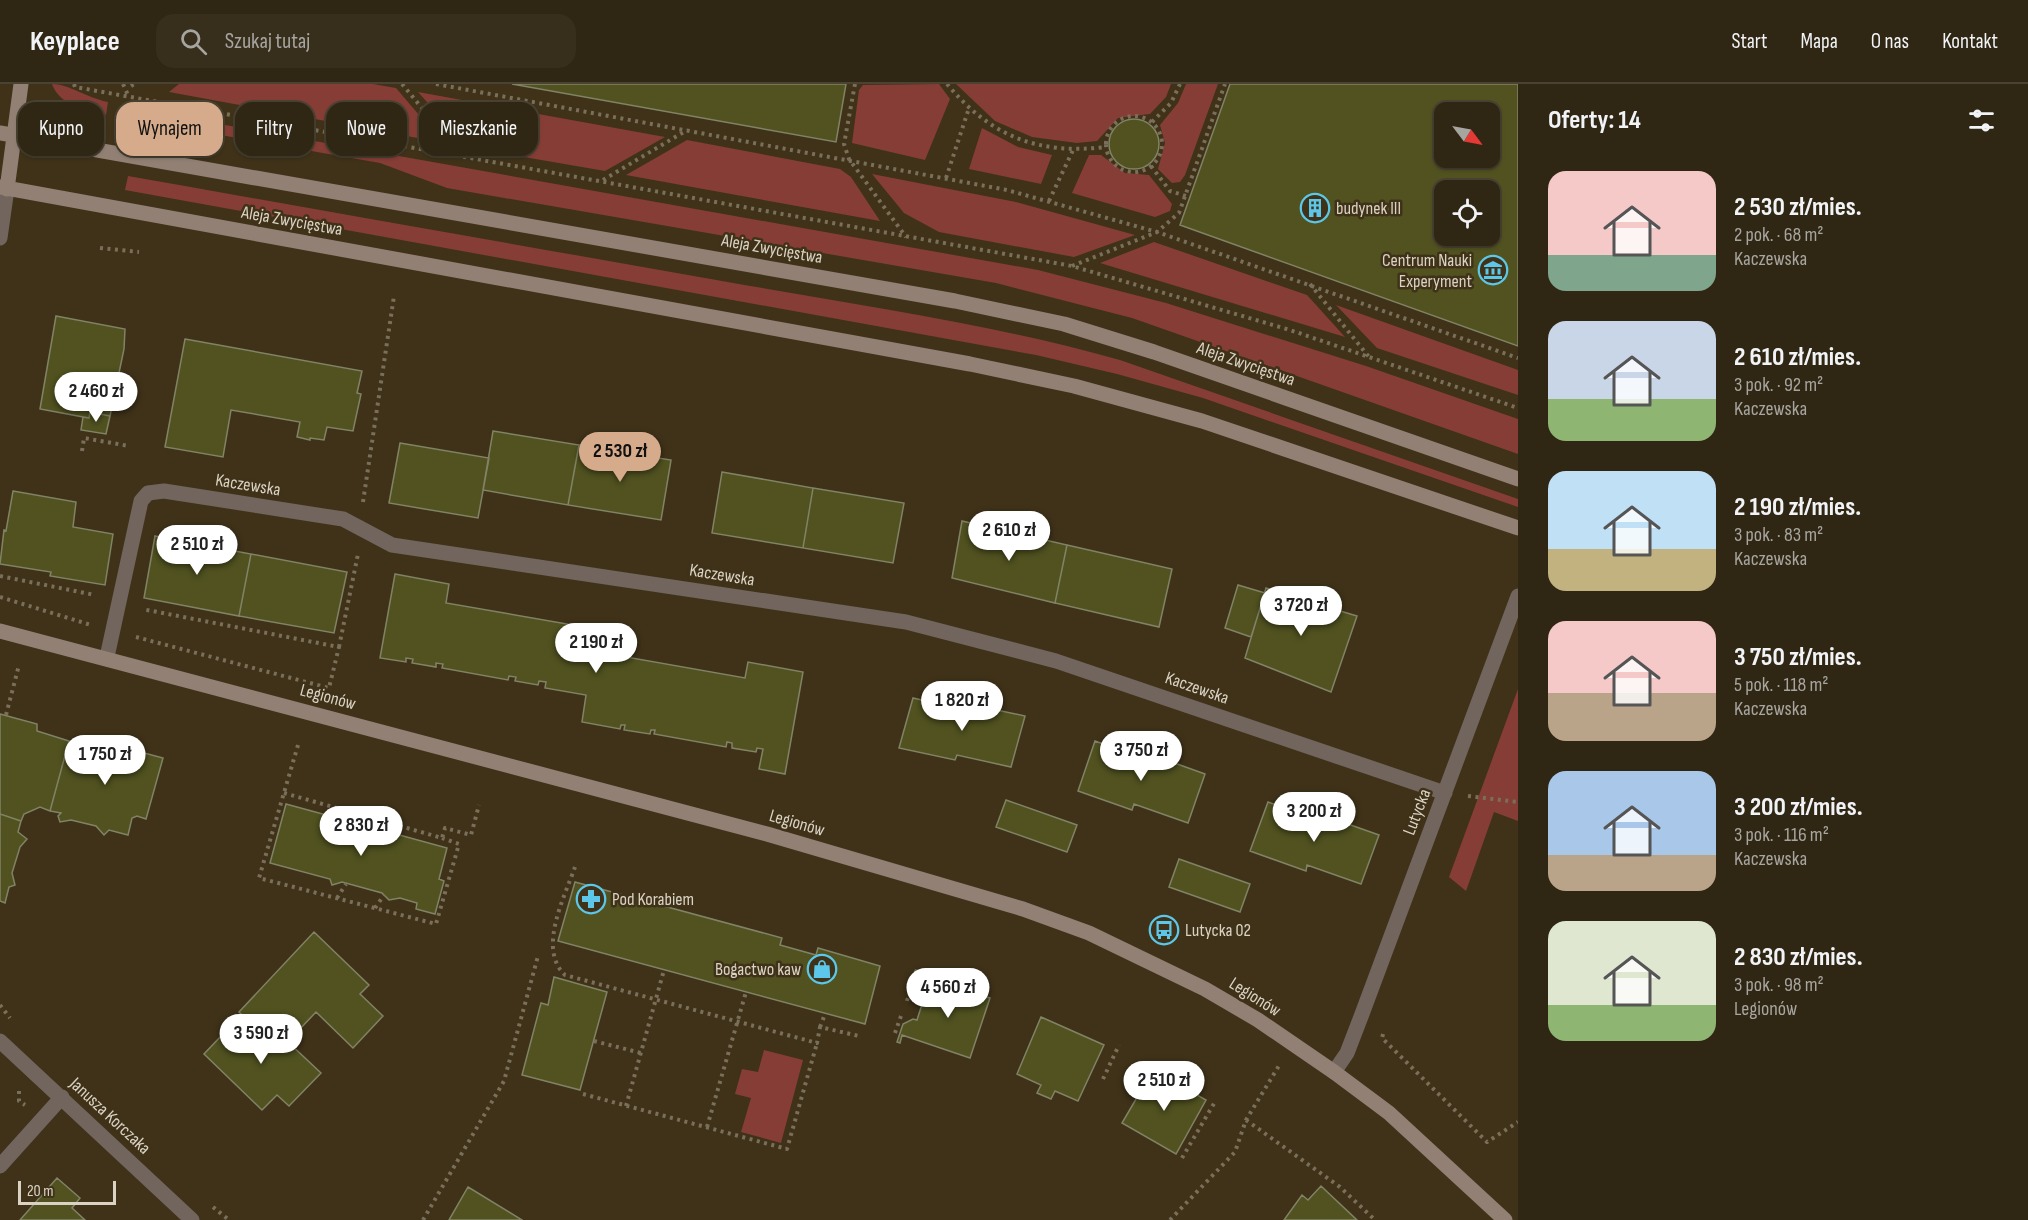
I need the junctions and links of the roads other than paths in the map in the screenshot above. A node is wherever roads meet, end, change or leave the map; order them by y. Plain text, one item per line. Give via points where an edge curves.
1 (21, 84) edge
2 (7, 134) edge
3 (4, 188) edge
4 (0, 238) edge
5 (1518, 479) edge
6 (1518, 528) edge
7 (1518, 596) edge
8 (0, 631) edge
9 (107, 657) junction
10 (1445, 793) junction
11 (0, 1041) edge
12 (1334, 1072) junction
13 (62, 1097) junction
14 (0, 1166) edge
15 (192, 1220) edge
16 (1505, 1220) edge

1 - 2 main road
2 - 3 main road
2 - 5 main road, Aleja Zwycięstwa via 955,301 1064,324
3 - 4 street
3 - 6 main road, Aleja Zwycięstwa via 1074,386 1202,421
7 - 10 street, Lutycka
8 - 9 main road, Legionów
9 - 10 street, Kaczewska via 141,501 148,493 164,491 343,519 392,545 906,622 1056,662
9 - 12 main road, Legionów via 767,834 1023,909 1089,933 1197,985 1258,1020
10 - 12 street, Lutycka via 1347,1053
11 - 13 street, Janusza Korczaka
12 - 16 main road, Legionów via 1389,1113
13 - 14 street
13 - 15 street, Janusza Korczaka

